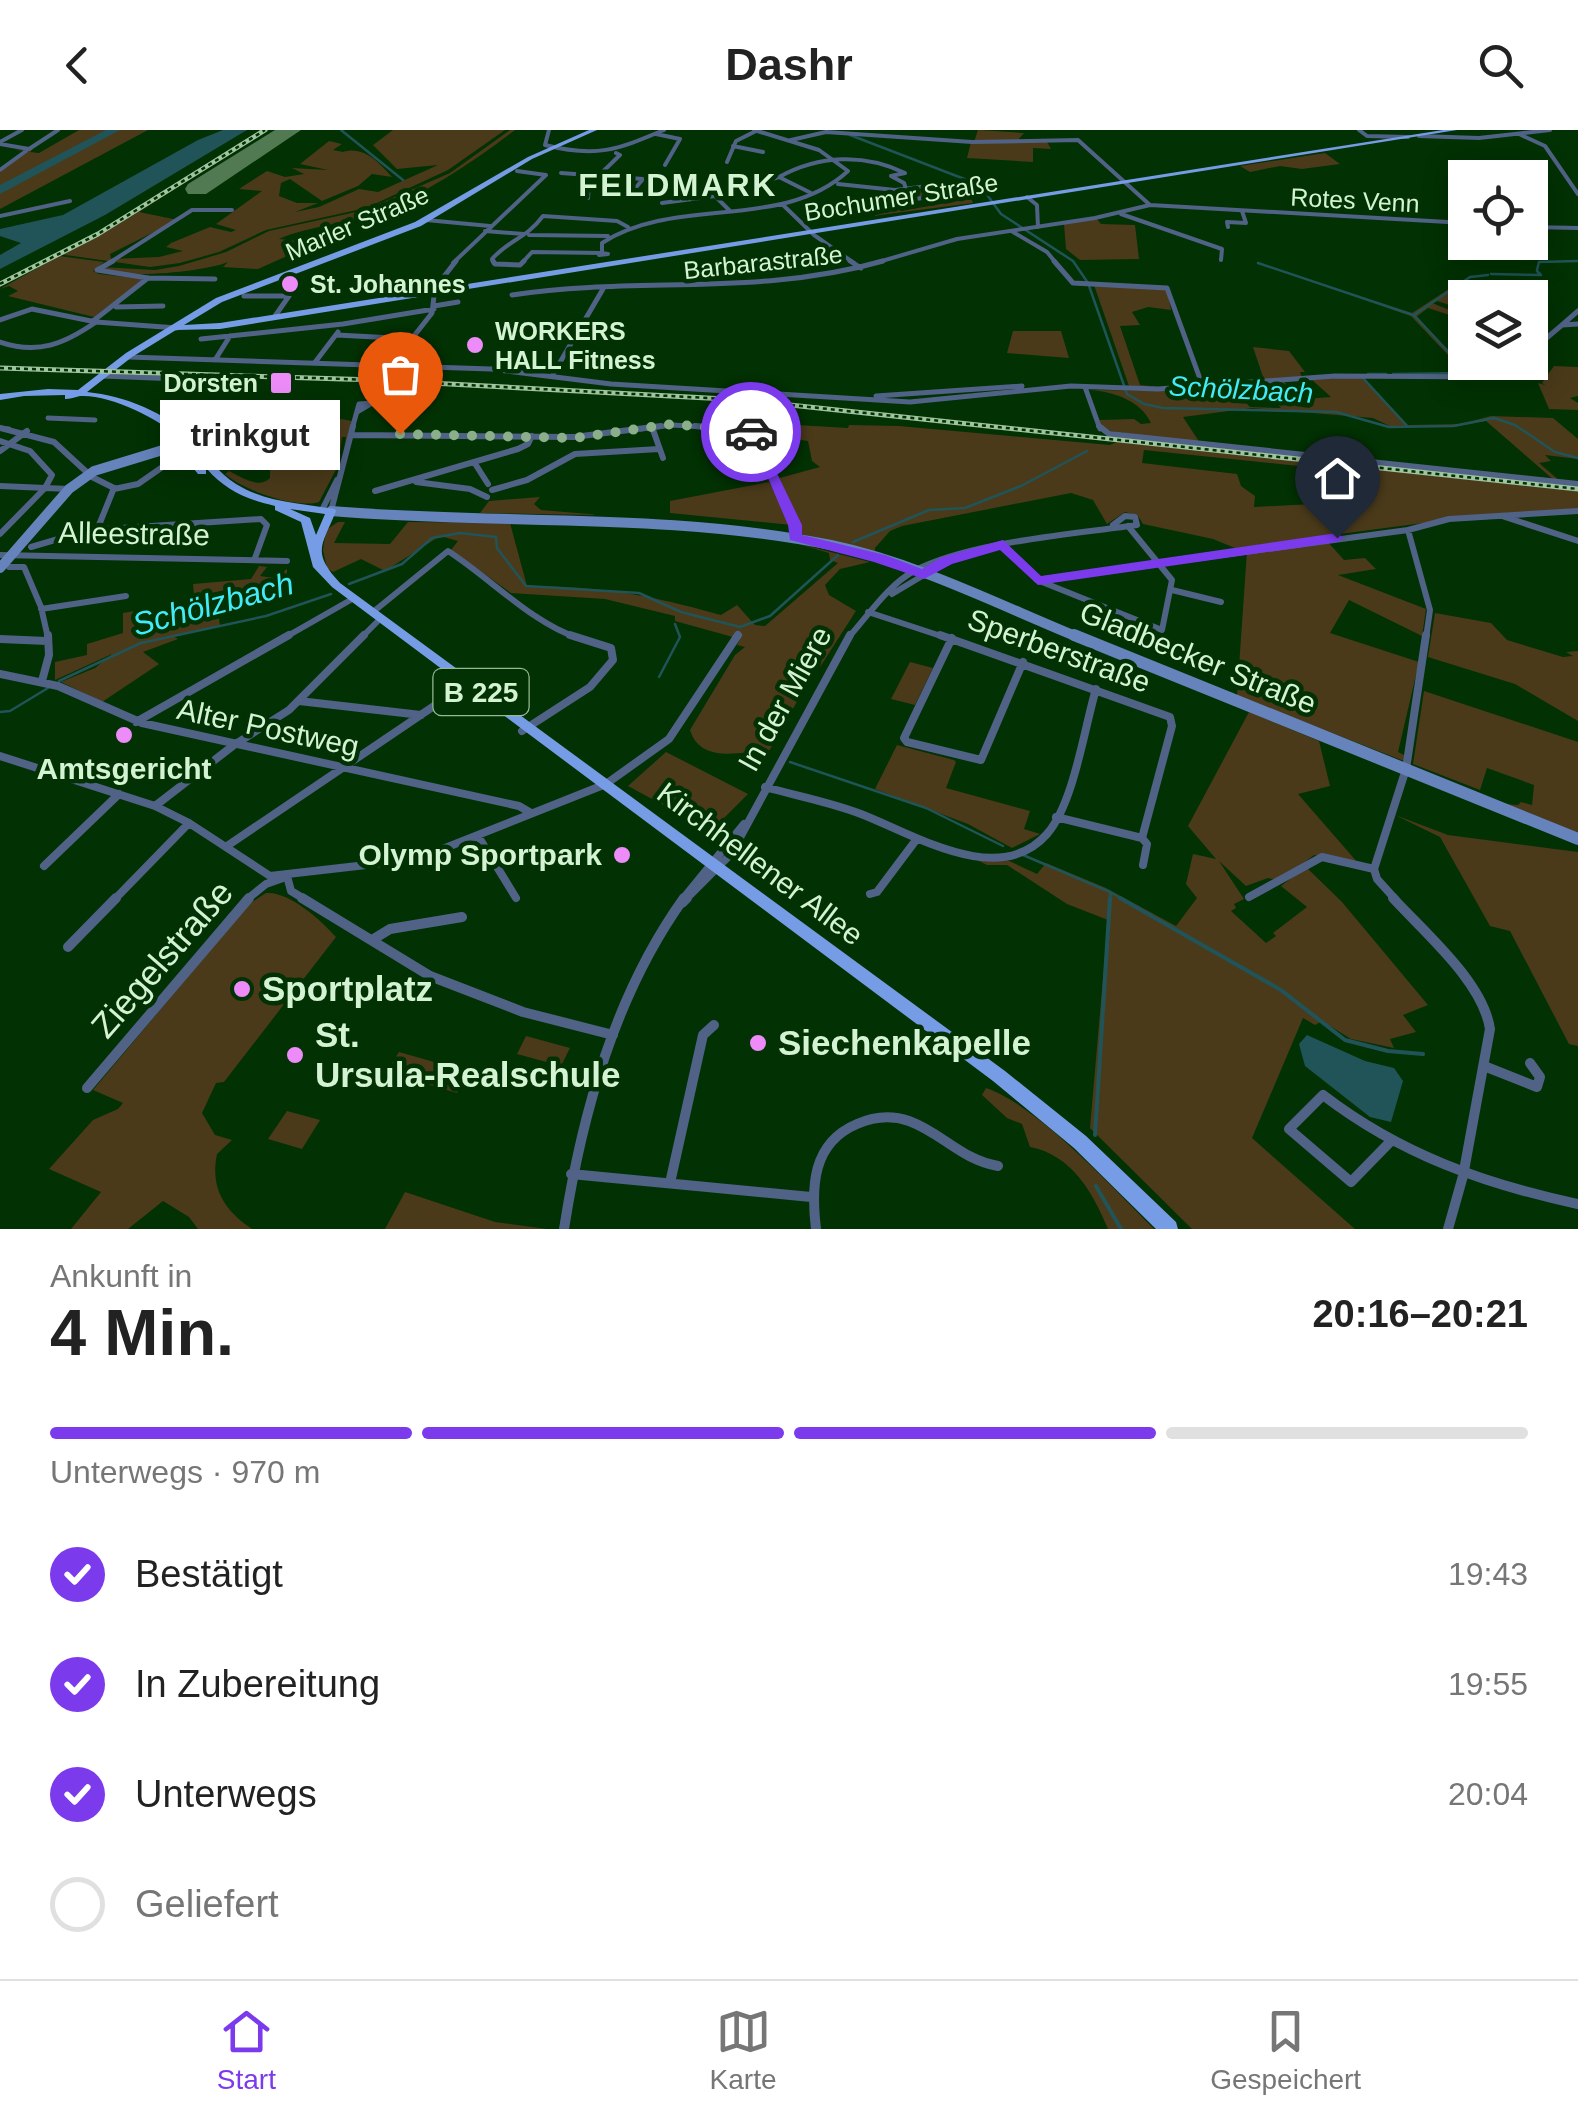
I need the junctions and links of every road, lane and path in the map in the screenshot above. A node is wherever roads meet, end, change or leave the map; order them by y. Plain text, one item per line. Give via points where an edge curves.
1 (22, 130) edge
2 (58, 130) edge
3 (549, 130) edge
4 (594, 130) edge
5 (664, 130) edge
6 (756, 130) edge
7 (1080, 130) edge
8 (1359, 130) edge
9 (1454, 130) edge
10 (1550, 130) edge
11 (868, 133) edge
12 (656, 134) junction
13 (1518, 134) junction
14 (1419, 136) junction
15 (1408, 137) junction
16 (790, 140) junction
17 (1078, 140) junction
18 (0, 143) edge
19 (732, 146) junction
20 (553, 147) junction
21 (27, 150) junction
22 (763, 152) dead end
23 (616, 153) junction
24 (834, 159) junction
25 (727, 162) dead end
26 (880, 162) junction
27 (665, 165) dead end
28 (872, 166) dead end
29 (0, 170) edge
30 (517, 171) dead end
31 (561, 174) dead end
32 (599, 175) junction
33 (780, 177) junction
34 (1124, 182) junction
35 (838, 184) junction
36 (928, 186) dead end
37 (894, 190) junction
38 (906, 190) junction
39 (633, 191) dead end
40 (812, 193) junction
41 (1578, 194) edge
42 (715, 196) junction
43 (938, 196) dead end
44 (1027, 197) junction
45 (588, 198) dead end
46 (70, 201) dead end
47 (662, 204) dead end
48 (782, 204) junction
49 (1150, 205) junction
50 (232, 210) dead end
51 (730, 210) junction
52 (1242, 211) junction
53 (1118, 213) junction
54 (0, 216) edge
55 (426, 220) junction
56 (800, 222) junction
57 (1448, 222) edge
58 (1246, 223) junction
59 (1258, 224) dead end
60 (628, 227) junction
61 (1035, 227) junction
62 (1228, 227) dead end
63 (1548, 227) edge
64 (835, 228) junction
65 (1578, 228) edge
66 (488, 229) junction
67 (810, 232) junction
68 (1013, 232) junction
69 (526, 235) junction
70 (608, 236) junction
71 (786, 236) junction
72 (820, 239) junction
73 (1221, 260) dead end
74 (861, 268) junction
75 (148, 278) junction
76 (214, 279) dead end
77 (603, 288) junction
78 (436, 291) junction
79 (512, 295) dead end
80 (244, 296) dead end
81 (458, 302) dead end
82 (163, 306) dead end
83 (112, 307) junction
84 (434, 308) junction
85 (1578, 310) edge
86 (276, 316) junction
87 (0, 320) edge
88 (95, 322) junction
89 (343, 324) junction
90 (1578, 324) edge
91 (1562, 325) junction
92 (180, 328) junction
93 (337, 335) junction
94 (164, 336) junction
95 (230, 336) junction
96 (1548, 337) edge
97 (412, 338) junction
98 (201, 339) dead end
99 (0, 342) edge
100 (128, 358) junction
101 (216, 360) junction
102 (316, 361) junction
103 (392, 364) junction
104 (102, 376) junction
105 (552, 376) junction
106 (1448, 377) edge
107 (230, 381) dead end
108 (1203, 386) junction
109 (1085, 387) junction
110 (73, 394) junction
111 (0, 398) edge
112 (357, 412) dead end
113 (48, 418) dead end
114 (95, 420) dead end
115 (236, 424) junction
116 (222, 426) junction
117 (652, 427) junction
118 (0, 428) edge
119 (29, 432) junction
120 (167, 434) junction
121 (352, 436) junction
122 (532, 436) junction
123 (570, 438) junction
124 (5, 441) edge
125 (185, 444) junction
126 (660, 449) junction
127 (0, 451) edge
128 (154, 451) junction
129 (574, 454) junction
130 (663, 458) dead end
131 (474, 462) junction
132 (161, 468) dead end
133 (86, 476) junction
134 (411, 482) junction
135 (1578, 484) edge
136 (0, 486) edge
137 (45, 488) junction
138 (69, 489) junction
139 (114, 489) junction
140 (376, 490) dead end
141 (489, 490) junction
142 (279, 508) junction
143 (1578, 511) edge
144 (325, 512) junction
145 (1498, 514) junction
146 (0, 522) edge
147 (13, 522) junction
148 (99, 526) junction
149 (1408, 530) junction
150 (0, 534) edge
151 (312, 534) junction
152 (795, 538) junction
153 (1578, 542) edge
154 (1003, 544) junction
155 (32, 547) dead end
156 (314, 552) junction
157 (255, 558) junction
158 (5, 561) edge
159 (287, 561) dead end
160 (1158, 562) junction
161 (919, 573) junction
162 (1038, 580) junction
163 (1172, 590) junction
164 (126, 596) dead end
165 (354, 598) junction
166 (1222, 602) dead end
167 (41, 609) junction
168 (872, 609) junction
169 (375, 617) junction
170 (738, 634) dead end
171 (0, 638) edge
172 (952, 638) junction
173 (47, 640) junction
174 (1023, 662) junction
175 (0, 674) edge
176 (42, 681) junction
177 (468, 683) junction
178 (1096, 689) junction
179 (299, 701) junction
180 (421, 715) junction
181 (136, 722) junction
182 (525, 729) junction
183 (234, 745) junction
184 (0, 756) edge
185 (342, 767) junction
186 (1406, 770) junction
187 (606, 784) junction
188 (765, 787) junction
189 (119, 794) junction
190 (154, 806) junction
191 (530, 814) junction
192 (1056, 817) junction
193 (189, 823) junction
194 (478, 836) junction
195 (1142, 838) junction
196 (1578, 839) edge
197 (916, 840) junction
198 (226, 846) junction
199 (714, 864) junction
200 (1143, 864) dead end
201 (44, 866) dead end
202 (1374, 869) junction
203 (287, 876) junction
204 (870, 894) dead end
205 (1249, 897) dead end
206 (516, 898) dead end
207 (462, 918) dead end
208 (372, 940) junction
209 (68, 947) dead end
210 (714, 1025) dead end
211 (613, 1035) junction
212 (1530, 1063) dead end
213 (1484, 1066) junction
214 (87, 1088) dead end
215 (1390, 1142) junction
216 (998, 1166) dead end
217 (571, 1174) junction
218 (1462, 1176) junction
219 (670, 1183) junction
220 (811, 1197) junction
221 (1578, 1204) edge
222 (564, 1229) edge
223 (816, 1229) edge
224 (1169, 1229) edge
225 (1448, 1229) edge

1 - 18 street
2 - 21 street
3 - 20 street via 544,142
4 - 20 main road, Marler Straße
5 - 12 street
6 - 16 street
6 - 19 street
7 - 17 street
8 - 15 street
9 - 14 main road, Bochumer Straße
10 - 13 street
11 - 16 street
11 - 17 street via 972,142
12 - 23 street
12 - 27 street via 680,139
13 - 14 street
13 - 41 street via 1545,146
14 - 15 main road, Bochumer Straße
15 - 34 main road, Bochumer Straße
16 - 24 street
17 - 34 street
18 - 21 street
19 - 22 street
19 - 25 street
20 - 23 street
20 - 55 main road, Marler Straße
21 - 29 street
23 - 32 street
24 - 26 street via 860,154
24 - 33 street
24 - 35 street via 848,170
26 - 28 street
26 - 38 street via 905,173 891,176
30 - 66 street via 550,173
31 - 32 street
32 - 39 street via 643,179
32 - 45 street
33 - 40 street
33 - 42 street
34 - 44 main road, Bochumer Straße
34 - 49 street
35 - 37 street
35 - 40 street
36 - 38 street
37 - 38 street
37 - 43 street via 908,200
40 - 48 street
42 - 47 street
42 - 51 street
44 - 61 street via 1037,205
44 - 64 main road, Bochumer Straße
46 - 54 street
48 - 51 street
48 - 56 street
49 - 52 street, Rotes Venn
49 - 53 street, Barbarastraße
50 - 75 street via 192,210 97,271
51 - 60 street
52 - 57 street, Rotes Venn
52 - 58 street
53 - 61 street, Barbarastraße
53 - 73 street via 1222,248
55 - 66 street
55 - 92 main road, Marler Straße via 225,298
56 - 64 main road
56 - 67 street
58 - 59 street, Rotes Venn
58 - 62 street, Rotes Venn via 1227,222
60 - 69 street via 543,216
60 - 70 street
61 - 68 street, Barbarastraße
63 - 65 street
64 - 67 main road, Bochumer Straße
66 - 69 street
66 - 78 street via 452,262
67 - 71 main road, Bochumer Straße
67 - 72 street
68 - 74 street, Barbarastraße via 957,239
68 - 108 street via 1047,252 1073,283 1167,288
69 - 70 street
69 - 70 street via 503,247 493,262 520,265 532,252 602,253
71 - 72 main road
71 - 78 main road, Bochumer Straße
72 - 74 street
74 - 77 street, Barbarastraße via 734,286
75 - 76 street
75 - 83 street
77 - 79 street, Barbarastraße
77 - 105 street
78 - 84 street
78 - 86 main road, Bochumer Straße
80 - 86 street via 289,296
81 - 84 street
82 - 83 street
83 - 88 street
84 - 89 street
84 - 97 street
85 - 91 street
86 - 92 main road, Bochumer Straße
87 - 88 street via 32,309
88 - 92 street
88 - 99 street via 56,347
89 - 93 street
89 - 95 street
90 - 91 street
91 - 96 street
92 - 94 main road
92 - 100 main road
93 - 97 street
93 - 102 street
94 - 100 main road
94 - 110 main road via 113,361
95 - 98 street
95 - 101 street
97 - 103 street
100 - 101 street
100 - 104 main road
101 - 102 street
102 - 103 street
103 - 105 street
104 - 107 street
104 - 110 main road
105 - 109 street via 910,402
106 - 108 street
108 - 109 street
109 - 135 street via 1100,428 1114,435
110 - 111 main road
110 - 120 main road via 118,406
110 - 125 main road via 131,404 165,422
112 - 121 street
113 - 114 street
115 - 116 street
115 - 116 street via 243,409
115 - 125 street
116 - 125 street
117 - 123 street
117 - 126 street
117 - 152 street via 750,430
118 - 119 street
119 - 124 street
119 - 133 street via 70,454
120 - 125 main road
120 - 128 main road
121 - 122 street
121 - 144 street
122 - 123 street
122 - 131 street via 524,446
123 - 129 street
124 - 127 street
124 - 137 street via 40,457 50,472
125 - 128 main road
125 - 133 main road
125 - 142 main road via 218,486
125 - 144 main road, Gladbecker Straße via 236,488
126 - 129 street
126 - 130 street
128 - 133 main road
129 - 141 street via 527,480
131 - 134 street
131 - 141 street
132 - 139 street via 138,484
133 - 138 main road
133 - 139 street
134 - 140 street
134 - 141 street
136 - 137 street
137 - 138 street
137 - 147 street
138 - 158 main road
139 - 148 street
142 - 144 main road
142 - 151 main road via 306,520
143 - 145 street
144 - 151 main road
144 - 152 main road, Gladbecker Straße via 648,521
144 - 156 main road
145 - 149 street
145 - 153 street
146 - 147 street
147 - 150 street
148 - 155 street
148 - 157 street via 261,518 267,525
149 - 160 street
149 - 186 street via 1430,610
151 - 156 main road
152 - 161 main road, Gladbecker Straße
154 - 160 street, In der Miere via 1110,527 1124,516 1138,520 1128,526
154 - 161 street, In der Miere
154 - 162 street
156 - 165 main road, Kirchhellener Allee / B 225 via 319,567
157 - 158 street, Alleestraße
157 - 159 street, Alleestraße
158 - 167 street via 24,566
160 - 162 street
160 - 163 street
161 - 168 street, In der Miere
161 - 186 main road, Gladbecker Straße
162 - 163 street via 1156,630 1165,629
163 - 166 street
164 - 167 street
165 - 169 main road, Kirchhellener Allee / B 225
165 - 181 street
167 - 173 street
168 - 172 street, Sperberstraße
168 - 188 street, In der Miere via 844,642
169 - 177 main road, Kirchhellener Allee / B 225
169 - 179 street
169 - 182 street via 448,551 540,620 614,652 590,687
170 - 187 street via 669,739
171 - 173 street
172 - 174 street, Sperberstraße
172 - 174 street via 907,742 985,757
173 - 176 street via 49,671
174 - 178 street, Sperberstraße
175 - 176 street, Alter Postweg
176 - 181 street, Alter Postweg
177 - 180 street
177 - 182 main road, Kirchhellener Allee / B 225
178 - 192 street
178 - 195 street, Sperberstraße via 1170,717
179 - 180 street
179 - 183 street
180 - 185 street
181 - 183 street, Alter Postweg
182 - 187 main road, Kirchhellener Allee / B 225
183 - 185 street, Alter Postweg
183 - 190 street
184 - 189 street
185 - 191 street, Alter Postweg via 519,806
185 - 198 street
186 - 196 main road, Gladbecker Straße
186 - 202 street
187 - 191 street
187 - 199 main road, Kirchhellener Allee / B 225
188 - 197 street via 858,813
188 - 199 street, In der Miere
189 - 190 street
189 - 201 street
190 - 193 street
191 - 194 street
192 - 195 street
192 - 197 street via 1034,846 996,856
193 - 198 street
193 - 209 street
194 - 203 street via 430,854
194 - 206 street
195 - 200 street, Sperberstraße
197 - 204 street
198 - 203 street via 266,874
199 - 211 street, In der Miere via 650,956
199 - 224 main road, Kirchhellener Allee / B 225 via 1018,1091
202 - 205 street via 1322,857
202 - 213 street via 1476,991 1490,1029
203 - 208 street via 291,891
203 - 214 street, Ziegelstraße via 249,897
207 - 208 street via 390,929
208 - 211 street via 470,992
210 - 219 street via 703,1035
211 - 217 street, In der Miere
212 - 213 street via 1540,1077 1538,1087
213 - 218 street
215 - 215 street via 1323,1096 1288,1129 1351,1182
215 - 218 street
216 - 220 street via 957,1155 905,1120 871,1118 827,1142
217 - 219 street
217 - 222 street, In der Miere
218 - 221 street
218 - 225 street
219 - 220 street
220 - 223 street

